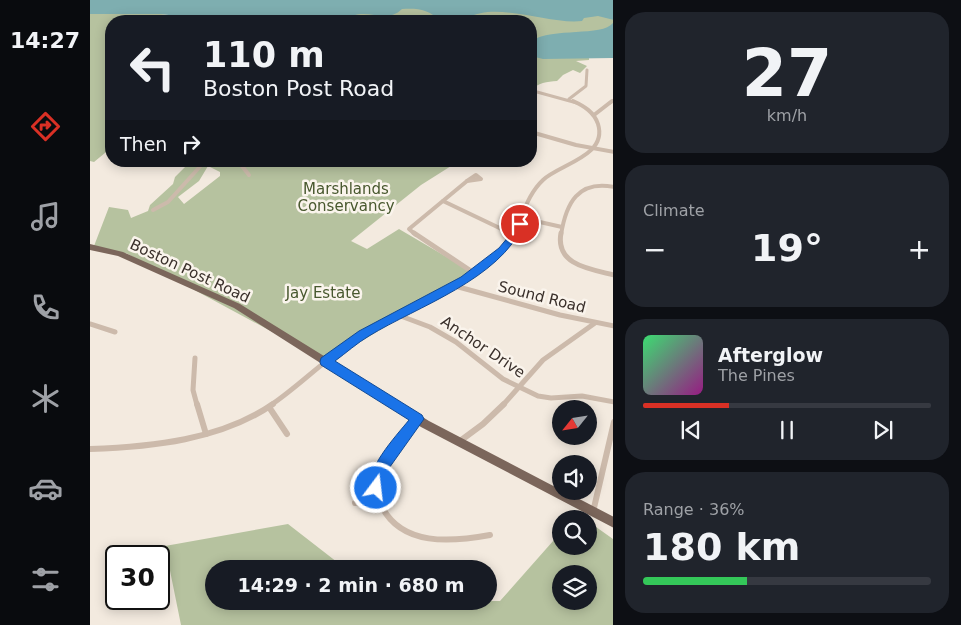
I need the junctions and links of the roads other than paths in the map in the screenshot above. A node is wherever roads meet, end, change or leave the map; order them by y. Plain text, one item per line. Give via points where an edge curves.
1 (587, 70) dead end
2 (537, 92) dead end
3 (569, 99) junction
4 (613, 101) edge
5 (594, 115) junction
6 (537, 134) edge
7 (592, 149) junction
8 (613, 152) edge
9 (200, 167) edge
10 (243, 167) edge
11 (249, 175) dead end
12 (467, 181) dead end
13 (613, 187) edge
14 (443, 201) junction
15 (153, 210) dead end
16 (522, 218) junction
17 (562, 227) junction
18 (515, 235) junction
19 (90, 248) edge
20 (474, 273) junction
21 (613, 275) edge
22 (455, 286) junction
23 (398, 315) junction
24 (595, 323) junction
25 (90, 324) edge
26 (613, 326) edge
27 (115, 332) dead end
28 (195, 358) dead end
29 (326, 362) junction
30 (518, 387) junction
31 (613, 402) edge
32 (269, 407) junction
33 (417, 419) junction
34 (613, 426) edge
35 (206, 434) junction
36 (287, 434) dead end
37 (460, 442) junction
38 (90, 449) edge
39 (378, 499) junction
40 (355, 503) dead end
41 (588, 510) edge
42 (592, 510) edge
43 (597, 514) edge
44 (613, 522) edge
45 (490, 535) dead end

1 - 3 street via 586,86
2 - 3 street
3 - 5 street
4 - 5 street
5 - 7 street via 600,135
6 - 7 street
7 - 8 street
7 - 16 street via 542,180 527,202
9 - 15 street via 168,202
10 - 11 street
12 - 14 street
13 - 17 street via 598,184 579,192
14 - 18 street
14 - 20 street via 410,229
16 - 17 street
16 - 18 street
17 - 21 street via 559,245 570,260
18 - 20 street
19 - 29 main road, Boston Post Road via 146,264 237,306
20 - 22 street
22 - 23 street
22 - 24 street, Sound Road via 470,293
23 - 29 street via 363,334
23 - 30 street, Anchor Drive via 430,327 456,342
24 - 26 street, Sound Road
24 - 30 street via 538,365
25 - 27 street
28 - 35 street via 193,390
29 - 32 street
29 - 33 main road, Boston Post Road
30 - 31 street, Anchor Drive via 538,396 582,396
30 - 37 street via 487,423
32 - 35 street
32 - 36 street
33 - 37 main road, Boston Post Road
33 - 39 street via 380,469
34 - 42 street
35 - 38 street via 137,448
37 - 41 main road, Boston Post Road
39 - 40 street
39 - 45 street via 393,522 414,535 447,541
43 - 44 main road, Boston Post Road

